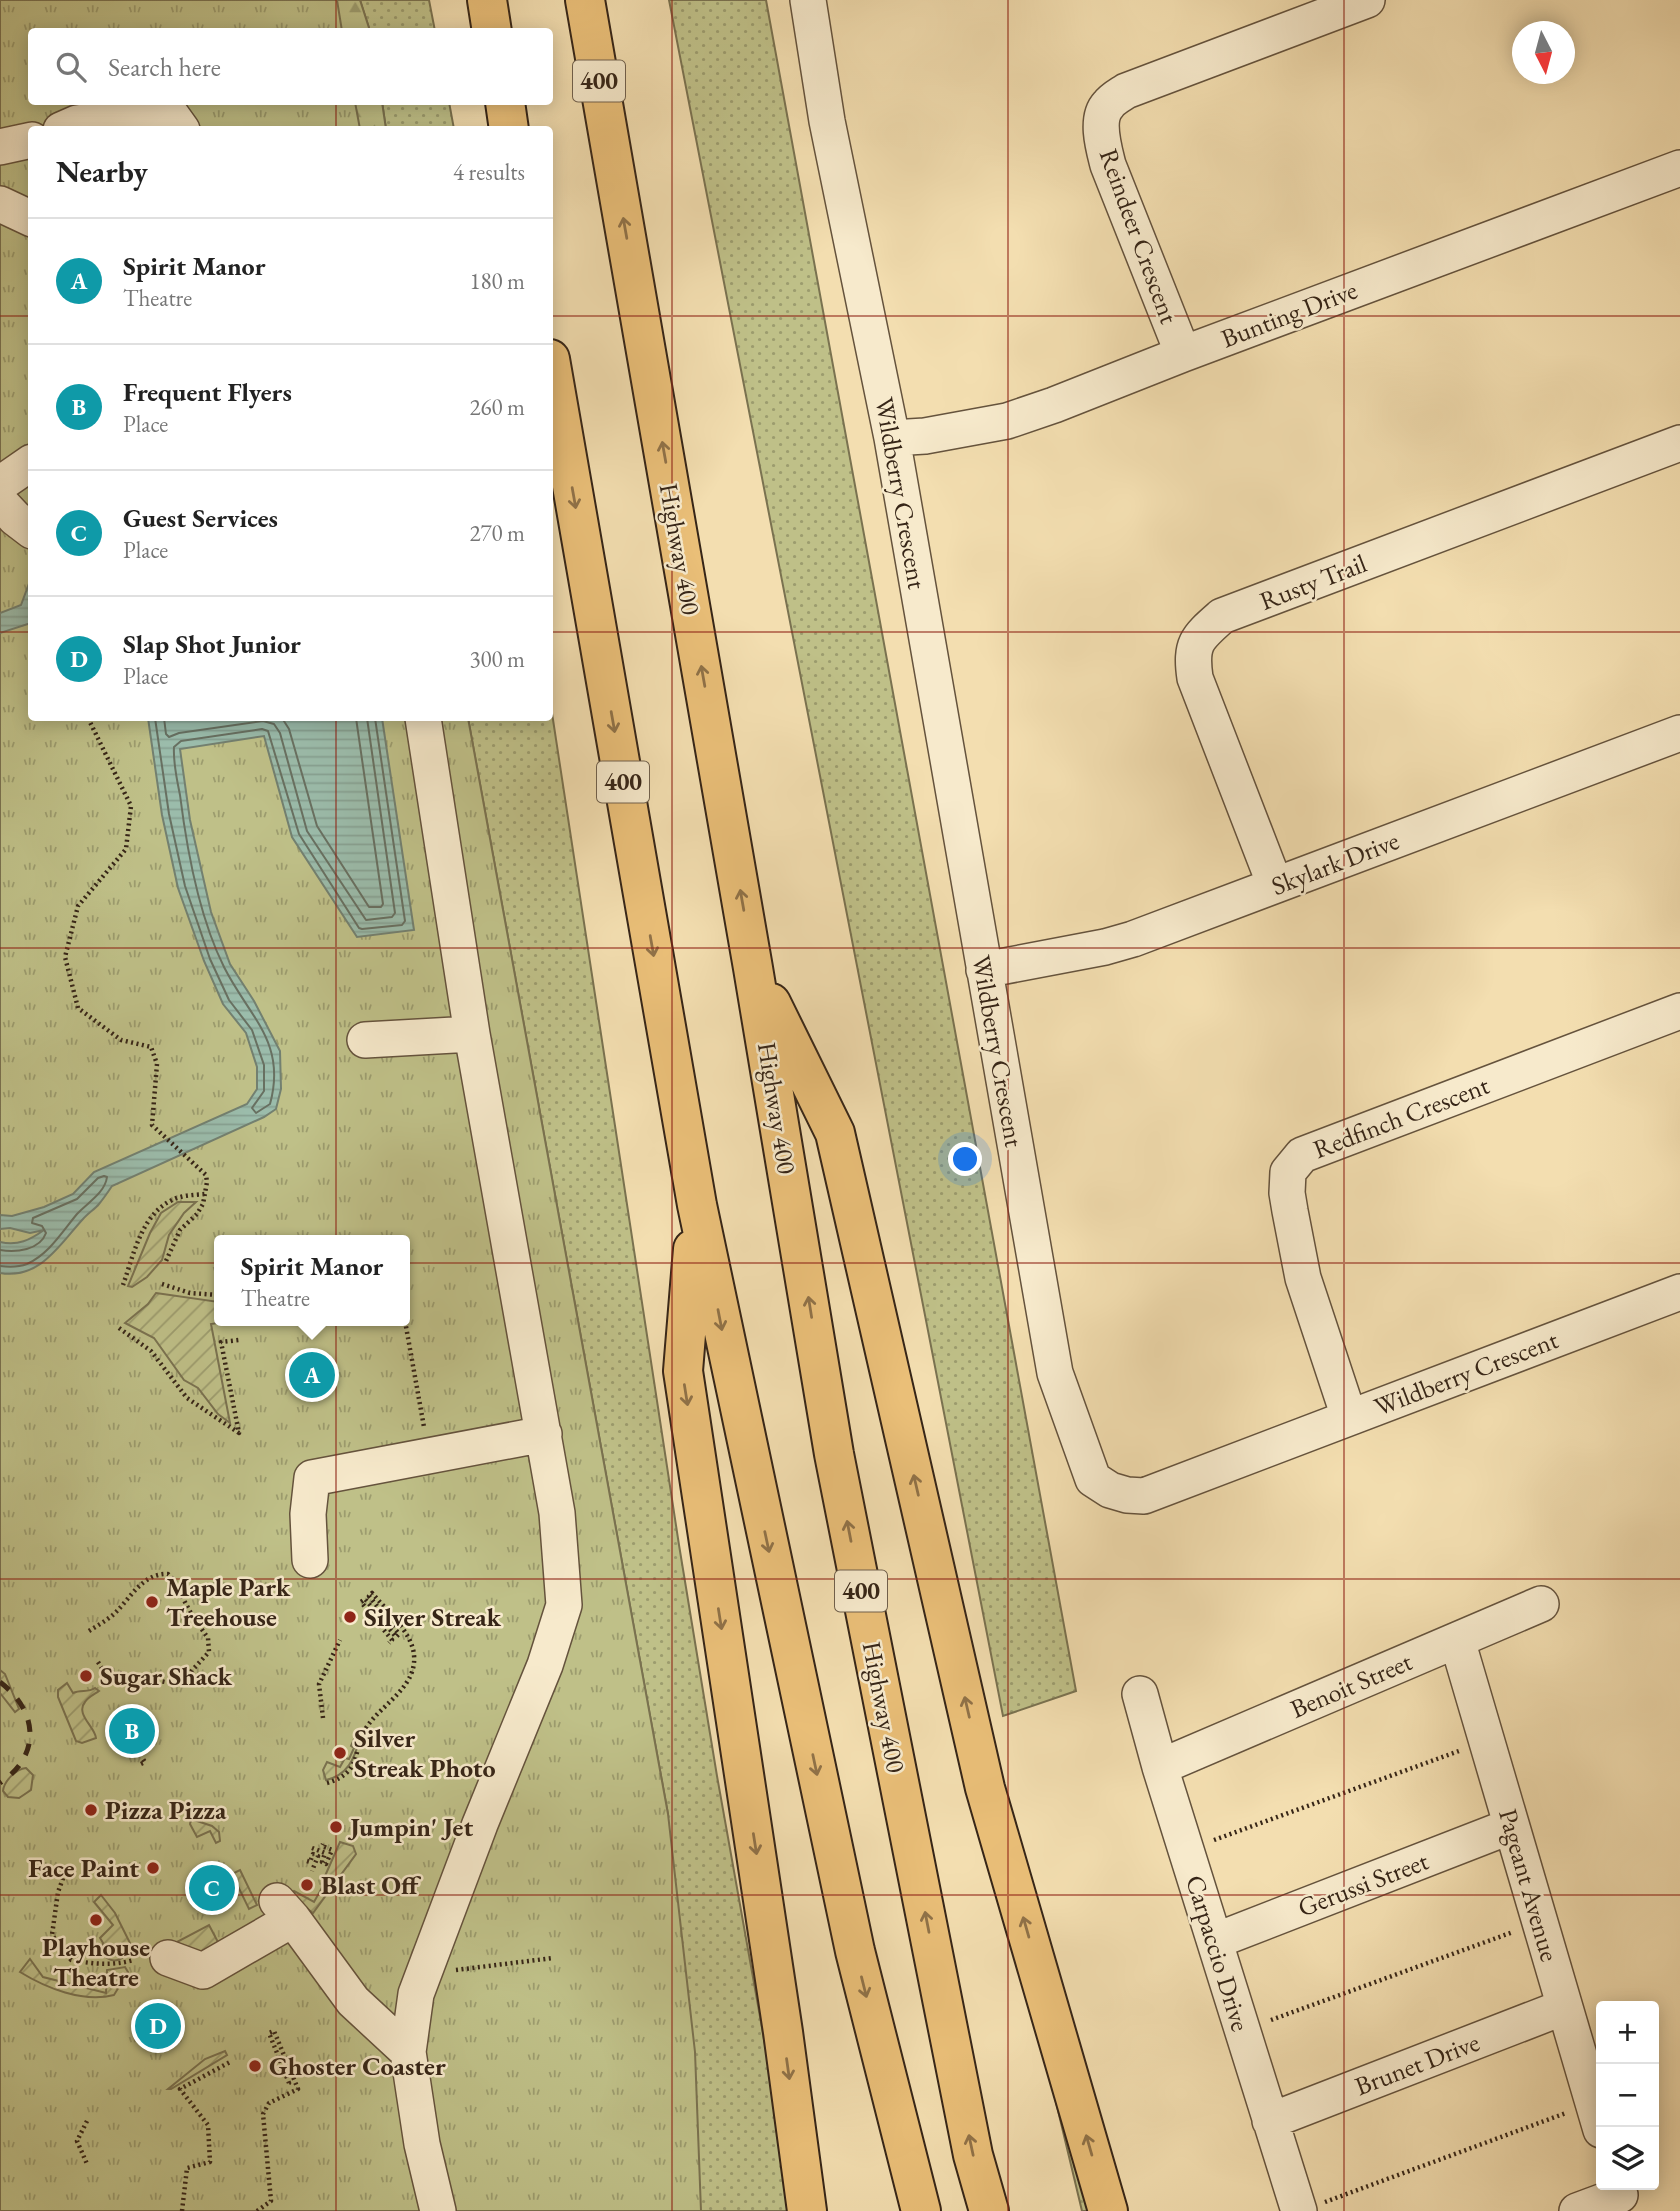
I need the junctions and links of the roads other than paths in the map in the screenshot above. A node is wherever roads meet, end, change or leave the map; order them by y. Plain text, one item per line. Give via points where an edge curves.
1 (487, 0) edge
2 (585, 0) edge
3 (808, 0) edge
4 (1367, 0) edge
5 (491, 28) edge
6 (505, 105) edge
7 (70, 126) edge
8 (180, 126) edge
9 (508, 126) edge
10 (28, 141) edge
11 (0, 147) edge
12 (1680, 167) edge
13 (0, 204) edge
14 (28, 217) edge
15 (1183, 354) junction
16 (553, 376) edge
17 (892, 439) junction
18 (1680, 443) edge
19 (28, 465) edge
20 (0, 484) edge
21 (0, 502) edge
22 (28, 528) edge
23 (423, 721) edge
24 (1680, 733) edge
25 (1275, 885) junction
26 (753, 968) junction
27 (984, 970) junction
28 (1680, 1011) edge
29 (472, 1034) junction
30 (365, 1040) dead end
31 (697, 1205) junction
32 (1680, 1292) edge
33 (1349, 1417) junction
34 (544, 1434) junction
35 (310, 1560) dead end
36 (1541, 1604) dead end
37 (1457, 1640) junction
38 (1140, 1694) dead end
39 (1160, 1767) junction
40 (1511, 1826) junction
41 (1215, 1941) junction
42 (151, 1959) road end
43 (1564, 2007) junction
44 (408, 2052) junction
45 (1596, 2113) edge
46 (1270, 2121) junction
47 (1621, 2197) edge
48 (1306, 2209) edge
49 (438, 2211) edge
50 (807, 2211) edge
51 (921, 2211) edge
52 (989, 2211) edge
53 (1108, 2211) edge
54 (1577, 2211) edge

1 - 5 highway
26 -> 2 highway, Highway 400 / 400
3 - 17 street, Wildberry Crescent via 827,121
4 - 15 street, Reindeer Crescent via 1126,91 1106,106 1102,144 1108,165
6 - 9 highway
7 - 8 street via 167,109
10 - 11 street
12 - 15 street, Bunting Drive
13 - 14 street
15 - 17 street, Bunting Drive via 1007,421
16 -> 31 highway, 400
17 - 27 street, Wildberry Crescent
18 - 25 street, Rusty Trail via 1222,616 1199,636 1192,657 1195,678
19 - 20 street
21 - 22 street
23 - 29 street
24 - 25 street, Skylark Drive
25 - 27 street, Skylark Drive via 1105,947
52 -> 26 highway, Highway 400 / 400 via 973,2155 834,1454
53 -> 26 highway via 985,1788 835,1133
27 - 33 street, Wildberry Crescent via 1055,1373 1093,1479 1110,1490 1144,1496
28 - 33 street, Redfinch Crescent via 1302,1155 1295,1163 1288,1172 1287,1193 1303,1278
29 - 30 street
29 - 34 street
31 -> 50 highway via 683,1371
31 -> 51 highway, 400 via 855,1951
32 - 33 street, Wildberry Crescent
34 - 35 street via 312,1478
34 - 44 street via 557,1513 564,1605 545,1665 416,1994
36 - 37 street, Benoit Street
37 - 39 street, Benoit Street
37 - 40 street, Pageant Avenue
38 - 39 street, Carpaccio Drive
39 - 41 street, Carpaccio Drive
40 - 41 street, Gerussi Street
40 - 43 street, Pageant Avenue
41 - 46 street, Carpaccio Drive
42 - 44 street via 203,1971 285,1910 353,2001
43 - 45 street, Pageant Avenue
43 - 46 street, Brunet Drive
44 - 49 street
46 - 48 street, Carpaccio Drive
47 - 54 street

